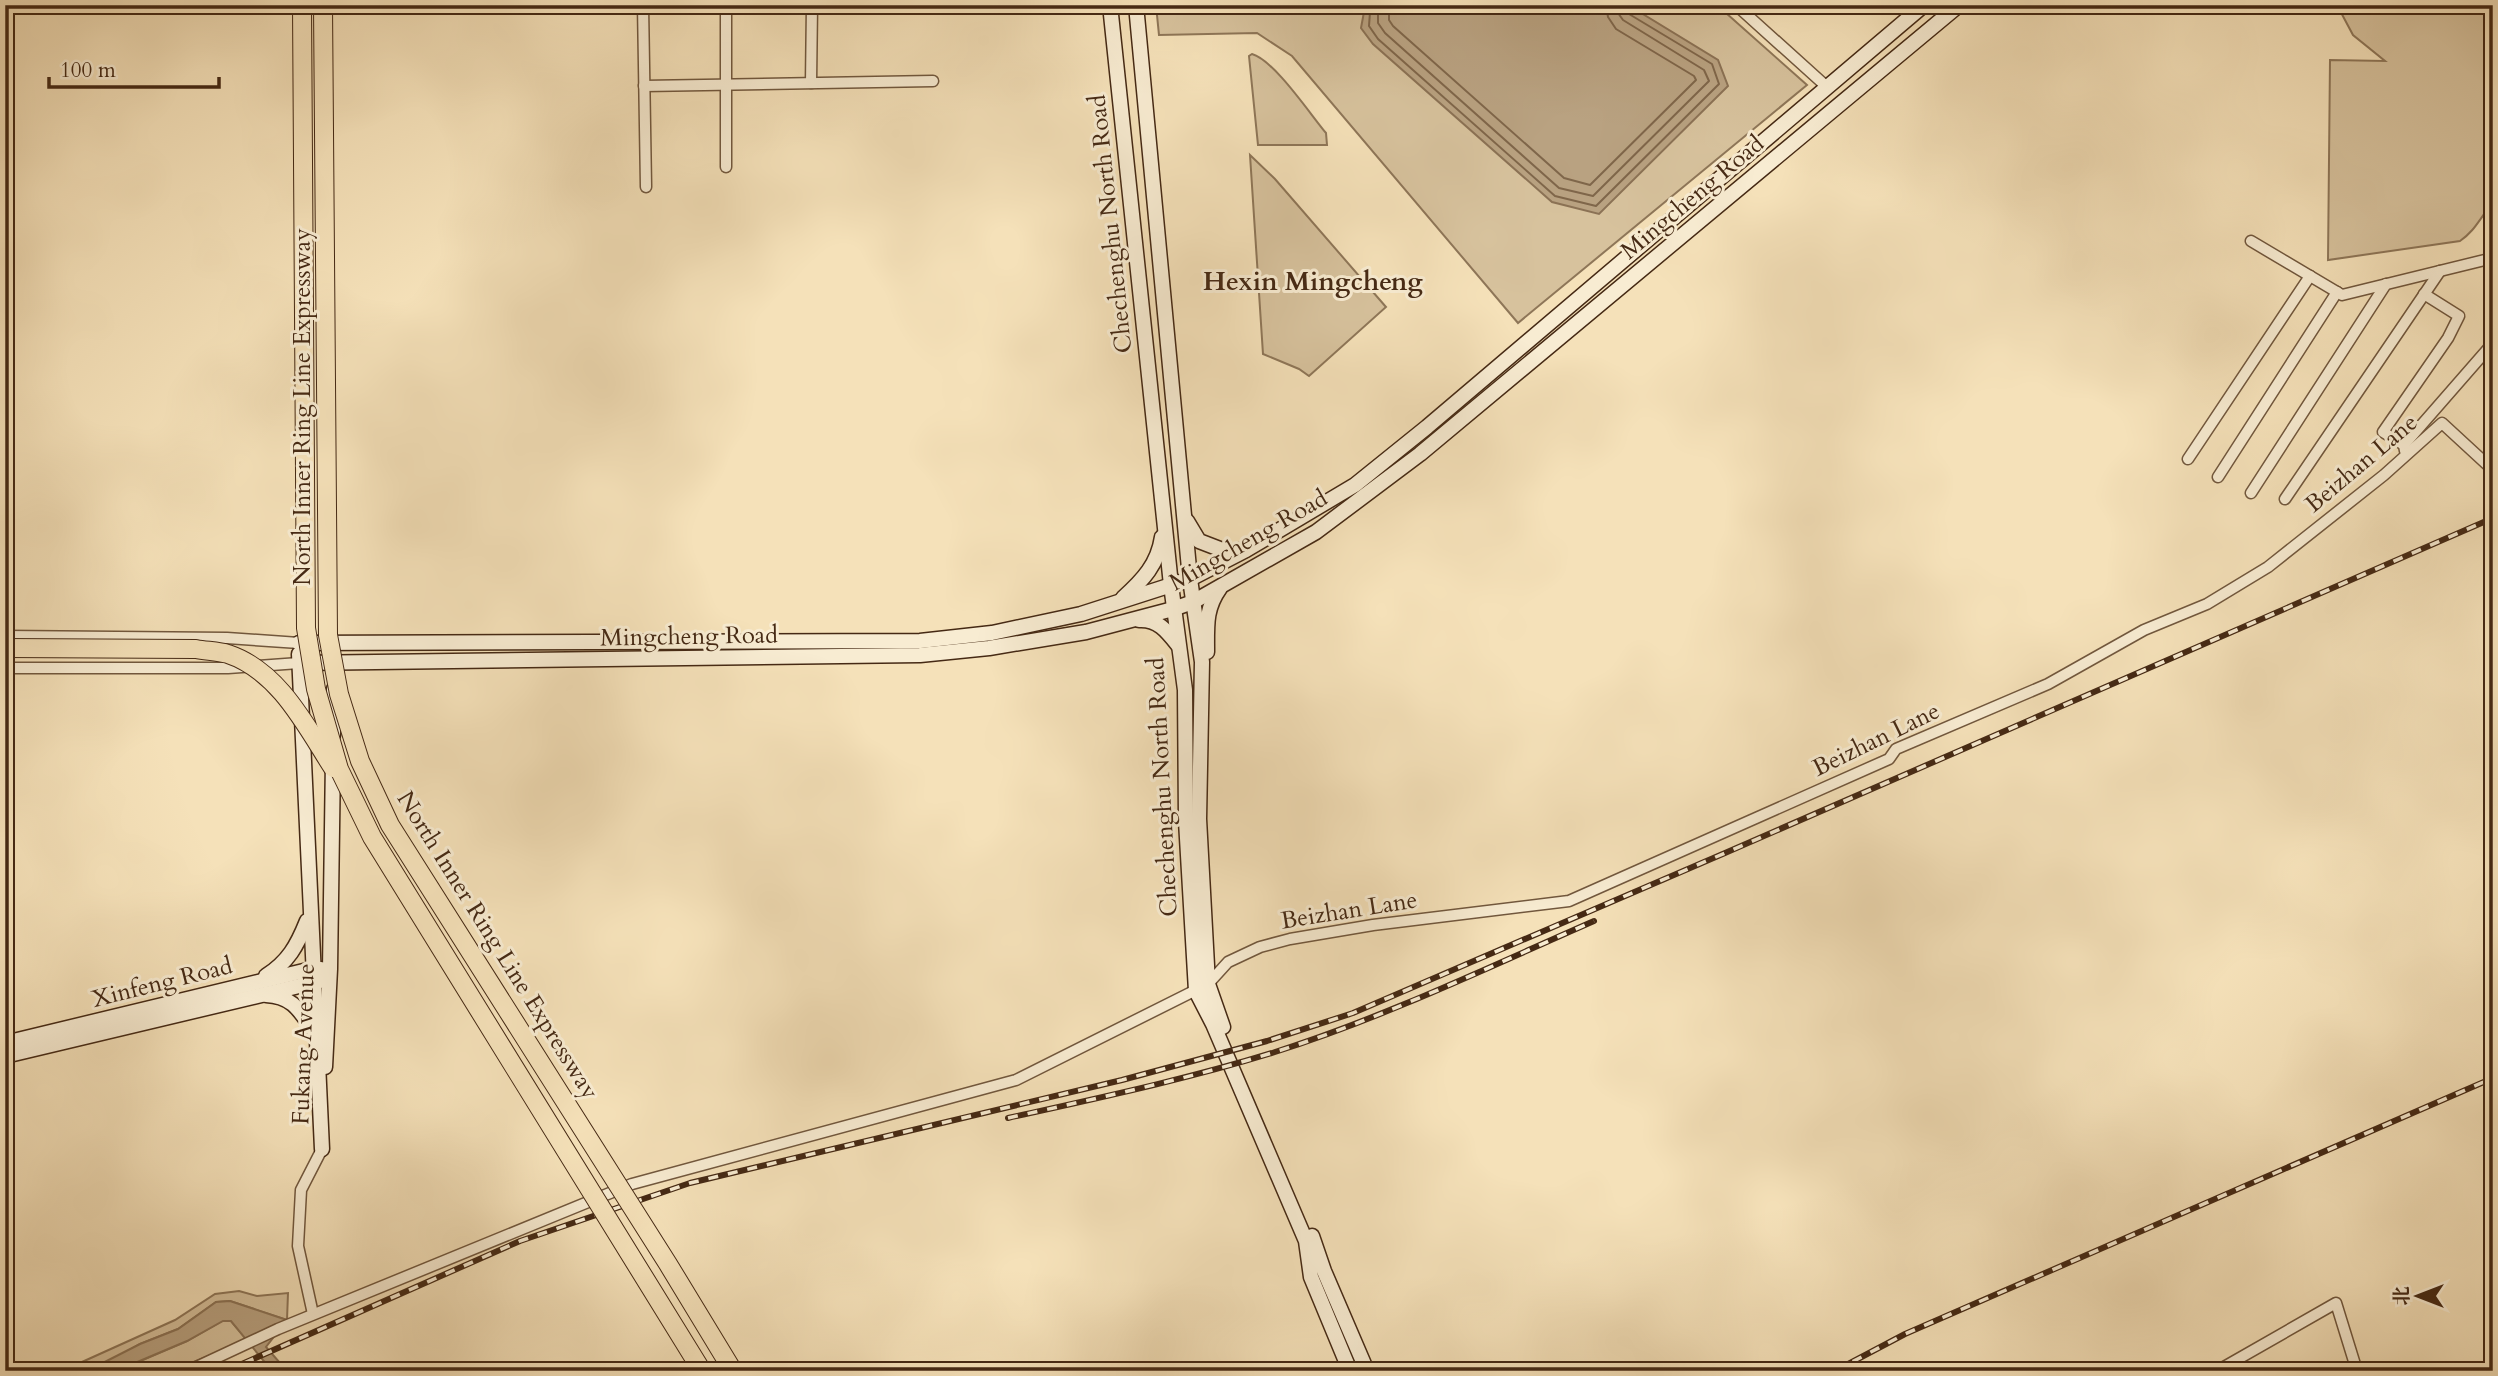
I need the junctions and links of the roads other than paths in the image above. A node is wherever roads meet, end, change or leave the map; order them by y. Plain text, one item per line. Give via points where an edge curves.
1 (302, 5) edge
2 (323, 5) edge
3 (643, 5) edge
4 (726, 5) edge
5 (812, 5) edge
6 (1110, 5) edge
7 (1136, 5) edge
8 (1736, 5) edge
9 (1924, 5) edge
10 (1959, 5) edge
11 (933, 81) dead end
12 (811, 83) junction
13 (725, 85) junction
14 (644, 86) junction
15 (1827, 87) junction
16 (726, 167) dead end
17 (646, 187) dead end
18 (2251, 241) dead end
19 (2493, 258) edge
20 (2440, 271) junction
21 (2310, 276) junction
22 (2386, 284) junction
23 (2337, 292) junction
24 (2424, 294) junction
25 (2493, 343) edge
26 (2405, 450) junction
27 (2189, 459) dead end
28 (2493, 470) edge
29 (2218, 477) dead end
30 (2251, 493) dead end
31 (2285, 499) dead end
32 (1185, 517) junction
33 (1164, 522) junction
34 (1247, 550) junction
35 (298, 551) dead end
36 (334, 551) dead end
37 (1191, 579) junction
38 (1171, 585) junction
39 (1221, 586) junction
40 (1119, 602) junction
41 (1193, 602) junction
42 (1173, 609) junction
43 (1131, 620) junction
44 (5, 636) edge
45 (299, 643) junction
46 (334, 643) junction
47 (1178, 645) junction
48 (5, 648) edge
49 (299, 663) junction
50 (334, 663) junction
51 (5, 668) edge
52 (357, 806) junction
53 (1199, 819) junction
54 (310, 914) junction
55 (312, 975) junction
56 (329, 975) junction
57 (1202, 987) junction
58 (256, 988) junction
59 (316, 1034) junction
60 (5, 1043) edge
61 (5, 1056) edge
62 (322, 1149) junction
63 (313, 1314) junction
64 (188, 1371) edge
65 (702, 1371) edge
66 (733, 1371) edge
67 (1350, 1371) edge
68 (1367, 1371) edge
69 (2217, 1371) edge
70 (2357, 1371) edge

1 - 52 highway, North Inner Ring Line Expressway, bridge via 306,628 316,690 339,769
2 - 66 highway, North Inner Ring Line Expressway, bridge via 328,635 339,694 360,761 390,825
3 - 14 street
4 - 13 street
5 - 12 street
6 - 33 main road, Chechenghu North Road
7 - 32 main road, Chechenghu North Road
8 - 15 street
9 - 15 main road, Mingcheng Road
10 - 39 main road, Mingcheng Road via 1420,454 1316,532
11 - 12 street
12 - 13 street
13 - 14 street
13 - 16 street
14 - 17 street
15 - 34 main road, Mingcheng Road via 1355,485
18 - 21 street
19 - 20 street
20 - 22 street
20 - 24 street
21 - 23 street
21 - 27 street
22 - 23 street via 2342,295
22 - 30 street
23 - 29 street
24 - 26 street via 2459,316 2382,432
24 - 31 street
25 - 26 street
26 - 28 street, Beizhan Lane via 2442,423
26 - 57 street, Beizhan Lane via 2267,567 2207,604 2144,630 2048,684 1896,749 1889,759 1569,901 1290,939 1228,962
32 - 34 main road via 1199,541 1225,551
32 - 37 main road, Chechenghu North Road
33 - 38 main road, Chechenghu North Road
33 - 40 main road via 1160,551 1146,576
34 - 37 main road, Mingcheng Road
35 - 45 main road, Fukang Avenue
36 - 46 main road, Fukang Avenue
37 - 38 main road, Mingcheng Road
37 - 41 main road, Chechenghu North Road
38 - 40 main road, Mingcheng Road
38 - 42 main road, Chechenghu North Road
39 - 41 main road, Mingcheng Road
39 - 53 main road via 1211,602 1207,622 1206,809
40 - 46 main road, Mingcheng Road via 992,633 920,641
41 - 42 main road, Mingcheng Road
41 - 53 main road, Chechenghu North Road via 1202,662
42 - 43 main road, Mingcheng Road
42 - 47 main road, Chechenghu North Road
43 - 47 main road via 1150,620 1166,629
43 - 50 main road, Mingcheng Road via 1087,632 920,655
44 - 45 street
45 - 46 main road, Mingcheng Road
45 - 49 main road, Fukang Avenue
46 - 50 main road, Fukang Avenue
47 - 57 main road, Chechenghu North Road via 1185,690 1186,821
48 - 52 highway, bridge via 227,653 254,666 275,684
49 - 50 main road, Mingcheng Road
49 - 51 street via 228,668
49 - 54 main road, Fukang Avenue
50 - 56 main road, Fukang Avenue
52 - 65 highway, North Inner Ring Line Expressway, bridge
53 - 57 main road, Chechenghu North Road
54 - 55 main road, Fukang Avenue
54 - 58 main road via 297,946
55 - 56 main road, Xinfeng Road
55 - 58 main road, Xinfeng Road
55 - 59 main road, Fukang Avenue
56 - 62 main road, Fukang Avenue
57 - 63 street, Beizhan Lane via 1016,1080 632,1184
57 - 67 main road, Chechenghu North Road via 1213,1024 1306,1241 1311,1277
57 - 68 main road, Chechenghu North Road via 1220,1020
58 - 59 main road via 293,1003
58 - 60 main road, Xinfeng Road
58 - 61 main road, Xinfeng Road
59 - 62 main road, Fukang Avenue
62 - 63 street via 301,1190 298,1246
63 - 64 street, Beizhan Lane
69 - 70 street via 2336,1303

